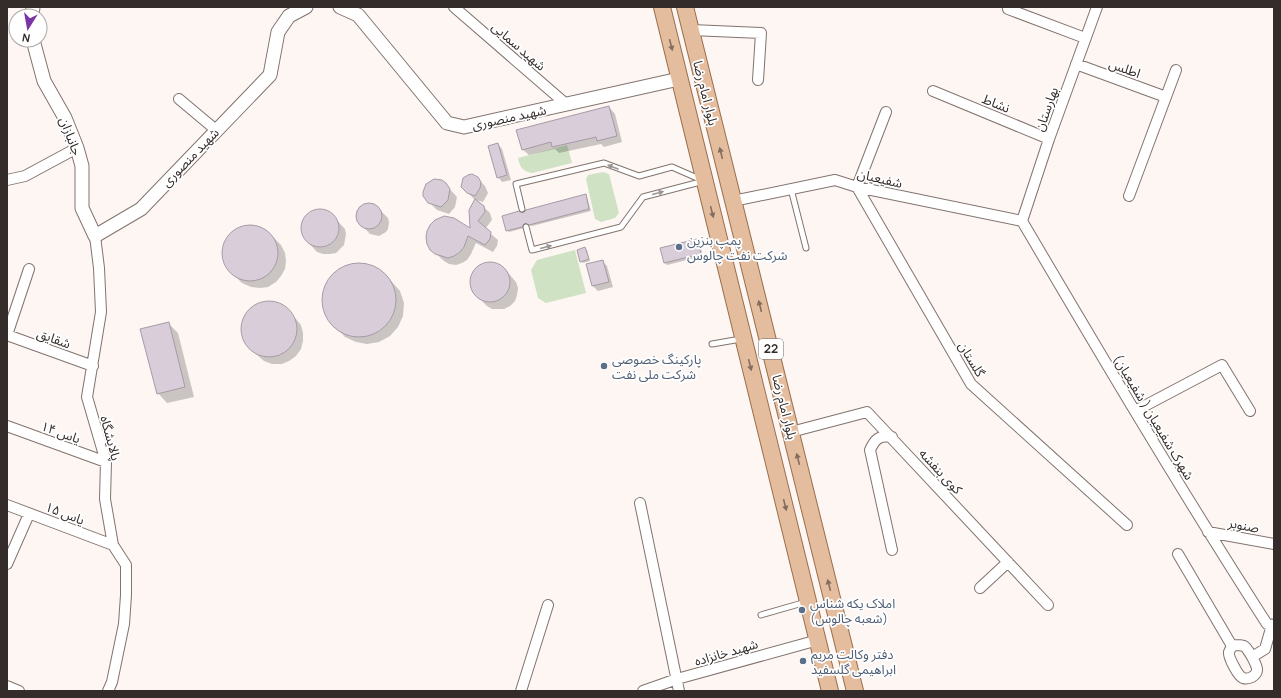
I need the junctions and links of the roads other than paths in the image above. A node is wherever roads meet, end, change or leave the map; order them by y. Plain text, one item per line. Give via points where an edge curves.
1 (306, 7) edge
2 (340, 7) edge
3 (454, 7) edge
4 (662, 7) edge
5 (685, 7) edge
6 (1009, 7) edge
7 (1097, 7) edge
8 (691, 30) junction
9 (1085, 38) junction
10 (35, 48) edge
11 (1076, 64) junction
12 (1176, 70) dead end
13 (679, 79) junction
14 (758, 80) dead end
15 (933, 91) dead end
16 (1166, 97) junction
17 (179, 99) dead end
18 (566, 104) junction
19 (886, 112) dead end
20 (216, 130) junction
21 (1049, 138) junction
22 (77, 148) junction
23 (726, 175) junction
24 (7, 180) edge
25 (704, 181) junction
26 (858, 187) junction
27 (791, 188) junction
28 (1129, 196) dead end
29 (733, 201) junction
30 (522, 209) dead end
31 (1022, 222) junction
32 (526, 227) dead end
33 (94, 236) junction
34 (806, 248) dead end
35 (29, 269) dead end
36 (766, 333) junction
37 (7, 335) edge
38 (744, 338) junction
39 (712, 344) dead end
40 (93, 366) junction
41 (1250, 410) dead end
42 (1135, 411) junction
43 (7, 426) edge
44 (791, 432) junction
45 (892, 437) junction
46 (106, 462) junction
47 (640, 504) dead end
48 (7, 505) edge
49 (29, 514) junction
50 (1127, 525) dead end
51 (1208, 532) junction
52 (1274, 544) edge
53 (114, 545) junction
54 (892, 550) dead end
55 (1178, 554) dead end
56 (1008, 562) junction
57 (7, 564) edge
58 (980, 588) dead end
59 (809, 602) junction
60 (548, 605) dead end
61 (1048, 605) dead end
62 (761, 615) dead end
63 (1271, 625) edge
64 (818, 640) junction
65 (1232, 646) junction
66 (1252, 657) junction
67 (677, 679) junction
68 (7, 686) edge
69 (18, 691) edge
70 (108, 691) edge
71 (521, 691) edge
72 (643, 691) edge
73 (679, 691) edge
74 (830, 691) edge
75 (855, 691) edge

1 - 20 street, شهید منصوری via 289,16 278,32 270,75
2 - 18 street, شهید منصوری via 358,15 447,123 464,127
3 - 18 street, شهید سمایی
4 -> 13 main road, بلوار امام رضا
5 - 8 main road, بلوار امام رضا / 22
6 - 9 street via 1008,9
7 - 9 street, بهارستان
8 - 14 street via 761,33
23 -> 8 main road, بلوار امام رضا / 22
9 - 11 street, بهارستان
10 - 22 street, جانبازان via 44,81 65,118
11 - 16 street, اطلس
11 - 21 street, بهارستان
12 - 16 street
13 - 18 street, شهید منصوری
13 - 25 main road, بلوار امام رضا
15 - 21 street, نشاط
16 - 28 street
17 - 20 street
19 - 26 street
20 - 33 street, شهید منصوری via 141,208
21 - 31 street, بهارستان
22 - 24 street via 24,176
22 - 33 street, جانبازان via 82,166 82,208
23 - 25 main road
23 - 29 main road, بلوار امام رضا / 22
25 -> 30 lane via 672,167 639,176 604,163 516,184
32 -> 25 lane via 532,250 554,245 621,227 643,197
25 -> 38 main road, بلوار امام رضا
26 - 27 street, شفیعیان via 835,180
26 - 31 street, شفیعیان
26 - 50 street, گلستان via 971,384
27 - 29 street, شفیعیان
27 - 34 lane
36 -> 29 main road, بلوار امام رضا / 22
31 - 42 street, شهرک شفیعیان ( شفیعیان)
33 - 40 street, پالایشگاه via 100,268 101,312
35 - 37 street
36 - 38 main road
36 - 44 main road, بلوار امام رضا / 22
37 - 40 street, شقایق
38 - 39 lane
38 -> 59 main road, بلوار امام رضا
40 - 46 street, پالایشگاه via 87,397
41 - 42 street via 1222,364
42 - 51 street, شهرک شفیعیان ( شفیعیان)
43 - 46 street, یاس ۱۴
44 - 45 street, کوی بنفشه via 868,412
75 -> 44 main road, بلوار امام رضا / 22
45 - 54 street via 884,436 874,441 870,450
45 - 56 street, کوی بنفشه
46 - 53 street, پالایشگاه via 105,499
47 - 67 street
48 - 49 street, یاس ۱۵
49 - 53 street, یاس ۱۵
49 - 57 street
51 - 52 street, صنوبر
51 - 63 street, شهرک شفیعیان ( شفیعیان)
53 - 70 street, پالایشگاه via 126,565 126,595 124,624
55 - 65 street
56 - 58 street
56 - 61 street, کوی بنفشه
59 - 62 lane
59 - 64 main road, بلوار امام رضا
60 - 71 street
63 - 66 street via 1265,649
64 - 67 street, شهید خانزاده
64 - 74 main road, بلوار امام رضا
65 - 66 street via 1244,646
65 - 66 street via 1228,653 1239,676 1250,678 1255,675 1257,670
67 - 72 street, شهید خانزاده
67 - 73 street
68 - 69 street

